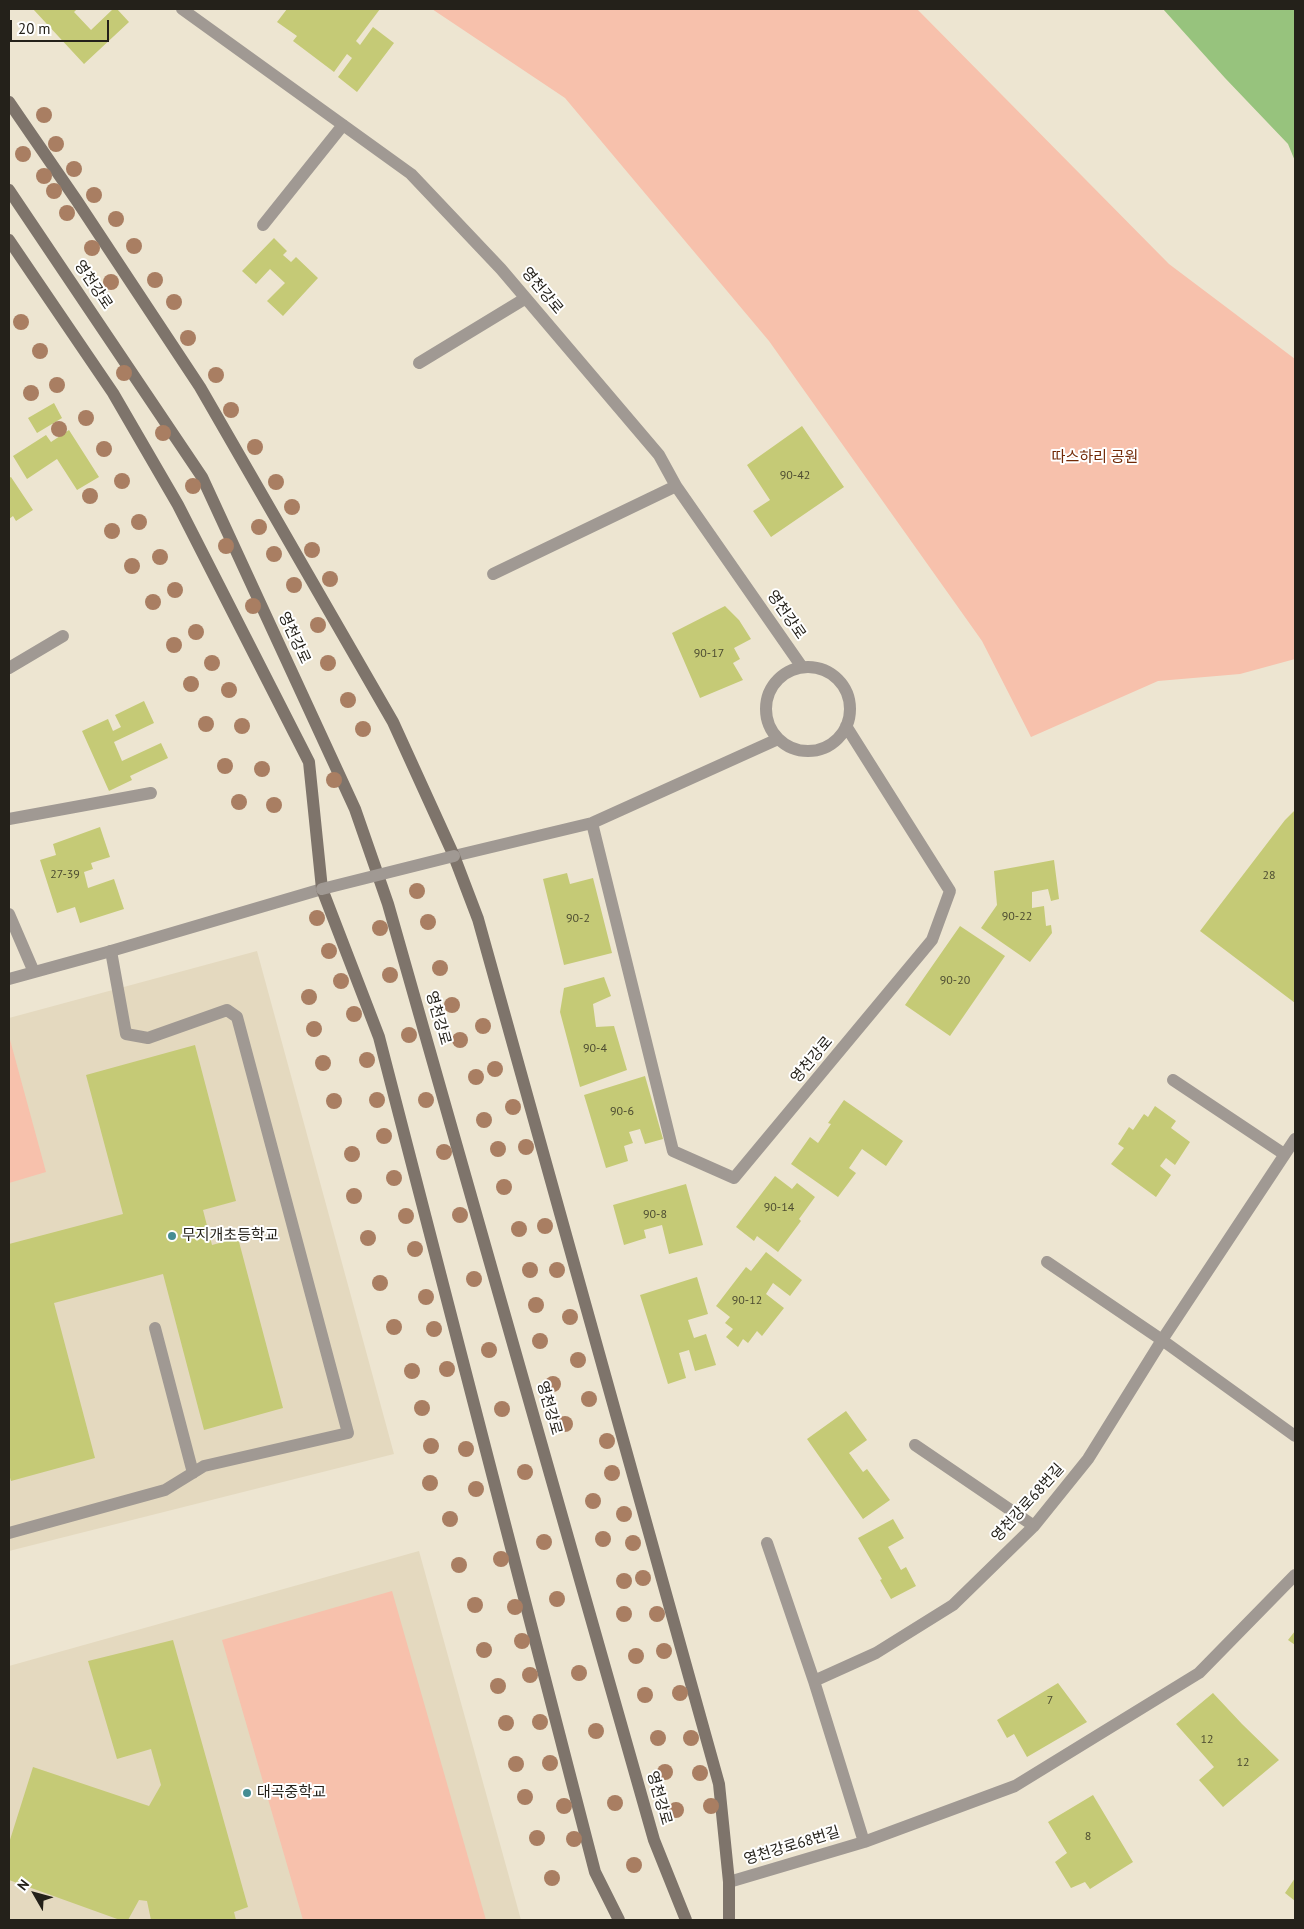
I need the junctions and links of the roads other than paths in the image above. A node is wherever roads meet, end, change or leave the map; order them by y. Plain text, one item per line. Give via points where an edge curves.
1 (182, 9) edge
2 (9, 102) edge
3 (343, 125) junction
4 (9, 190) edge
5 (263, 225) dead end
6 (9, 240) edge
7 (526, 298) junction
8 (419, 363) dead end
9 (676, 486) junction
10 (493, 574) dead end
11 (63, 636) dead end
12 (802, 667) junction
13 (9, 668) edge
14 (846, 726) junction
15 (778, 739) junction
16 (151, 793) dead end
17 (9, 819) edge
18 (592, 823) junction
19 (454, 856) junction
20 (322, 889) junction
21 (9, 914) edge
22 (111, 951) junction
23 (34, 972) junction
24 (9, 978) edge
25 (1174, 1080) dead end
26 (1295, 1139) edge
27 (1284, 1154) junction
28 (1047, 1262) dead end
29 (155, 1328) dead end
30 (1162, 1340) junction
31 (1295, 1436) edge
32 (915, 1445) dead end
33 (193, 1473) junction
34 (1034, 1526) junction
35 (9, 1533) edge
36 (767, 1543) dead end
37 (1295, 1575) edge
38 (814, 1681) junction
39 (864, 1842) junction
40 (729, 1882) junction
41 (619, 1920) edge
42 (686, 1920) edge
43 (729, 1920) edge

1 - 3 street, 영천강로
2 - 19 street via 200,387 393,722
3 - 5 street
3 - 7 street, 영천강로 via 411,174
4 - 42 street, 영천강로 via 202,477 355,809 388,904 654,1840
6 - 20 street via 113,393 178,505 309,762
7 - 8 street
7 - 9 street, 영천강로 via 659,455
9 - 10 street
9 - 12 street, 영천강로
11 - 13 street
12 - 14 street via 828,672 838,680 849,702
12 - 15 street via 789,671 770,690 766,702 768,722
14 - 15 street via 839,738 816,750 802,751
14 - 18 street, 영천강로 via 950,891 932,940 734,1178 673,1151
15 - 18 street
16 - 17 street
18 - 19 street
19 - 20 street, bridge
19 - 40 street via 478,919 719,1784
20 - 22 street
20 - 41 street via 378,1037 595,1872
21 - 23 street
22 - 23 street
22 - 33 street via 126,1034 148,1038 228,1010 237,1017 348,1433 204,1466
23 - 24 street
25 - 27 street
26 - 27 street, 영천강로68번길
27 - 30 street, 영천강로68번길
28 - 30 street
29 - 33 street
30 - 31 street
30 - 34 street, 영천강로68번길 via 1088,1459
32 - 34 street
33 - 35 street via 165,1490
34 - 38 street, 영천강로68번길 via 952,1605 876,1653
36 - 38 street
37 - 39 street, 영천강로68번길 via 1199,1672 1057,1760 1015,1786
38 - 39 street, 영천강로68번길
39 - 40 street, 영천강로68번길
40 - 43 street

